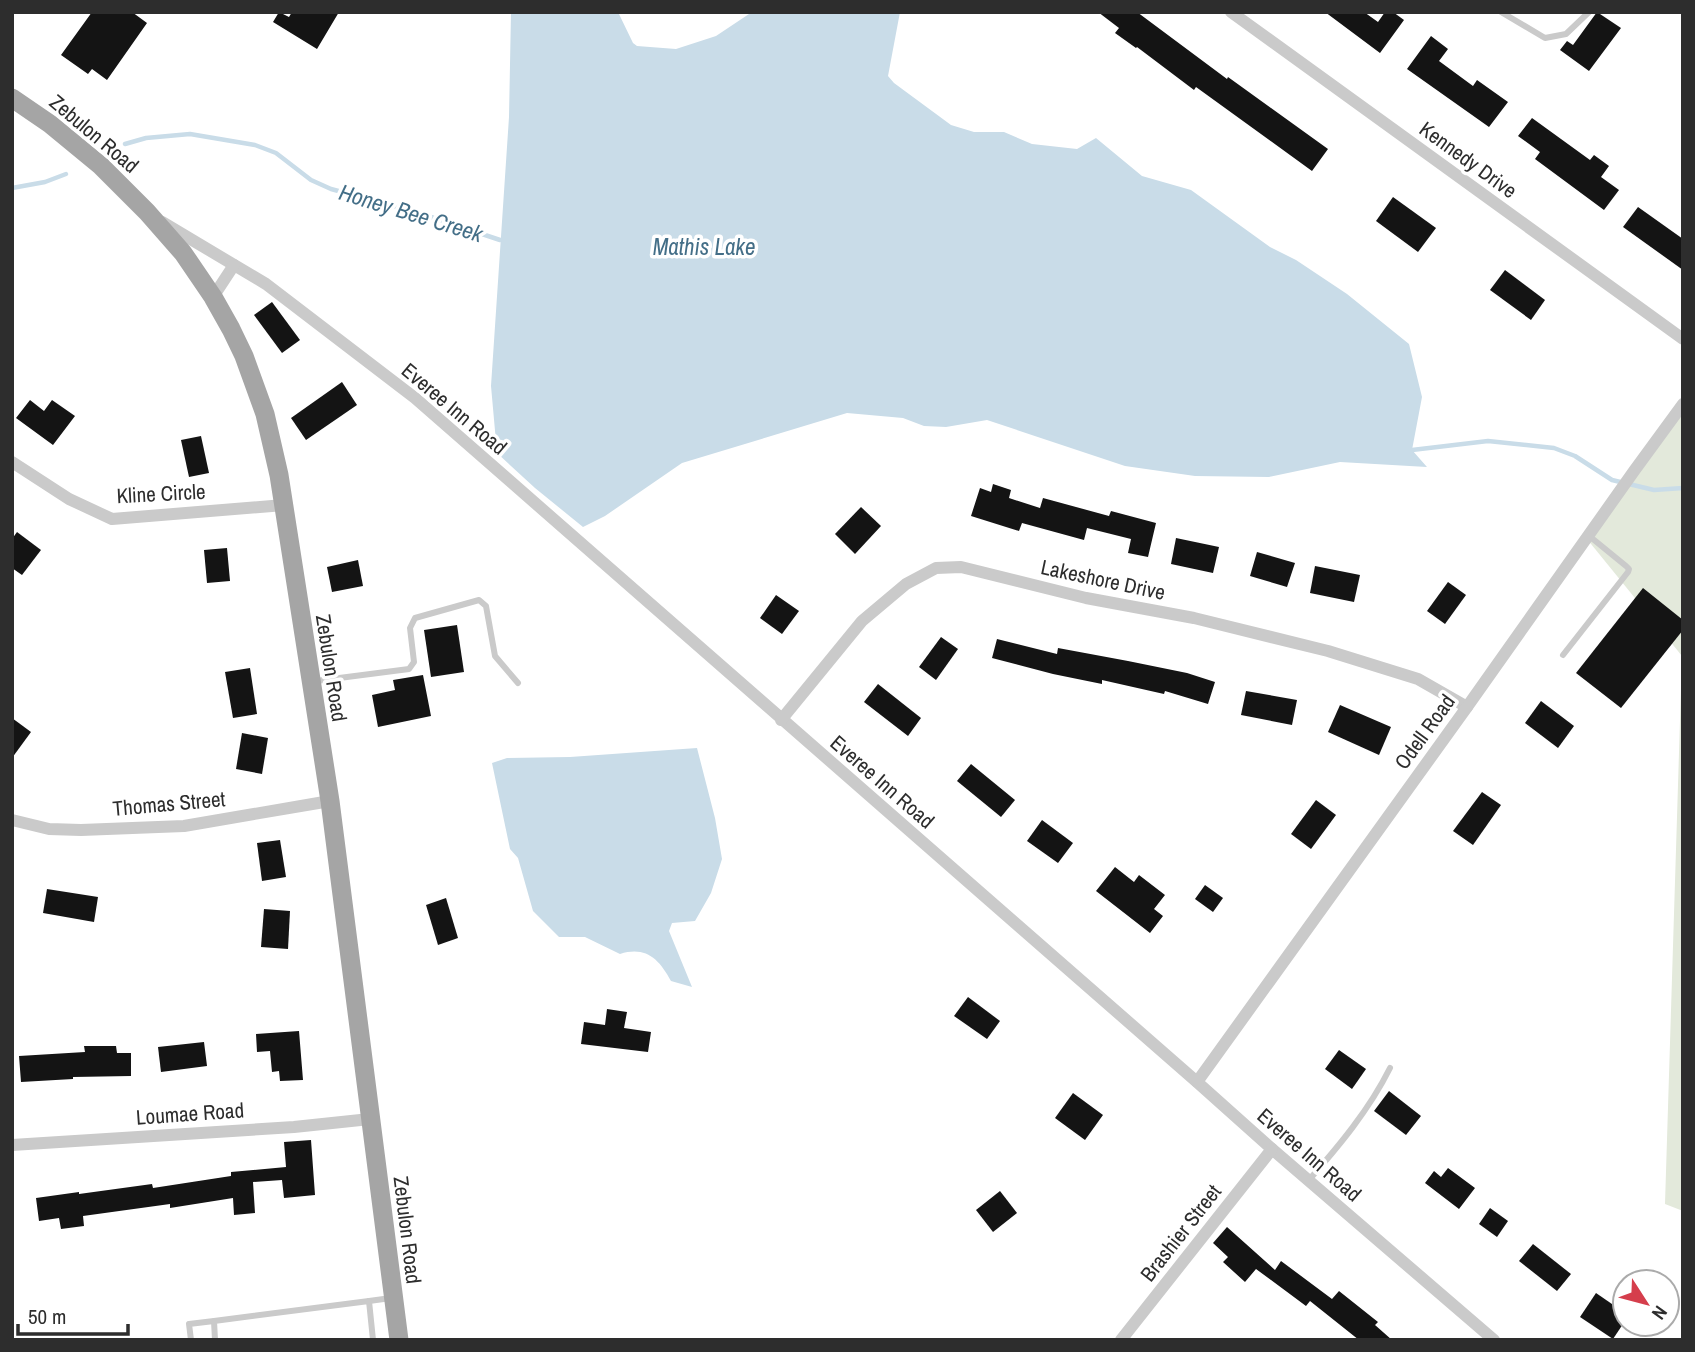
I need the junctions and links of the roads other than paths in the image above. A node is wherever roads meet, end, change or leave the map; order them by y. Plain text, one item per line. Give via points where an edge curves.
1 (1231, 12) edge
2 (1501, 12) edge
3 (1589, 12) edge
4 (12, 98) edge
5 (147, 212) junction
6 (234, 265) junction
7 (213, 297) junction
8 (1683, 339) edge
9 (1683, 404) edge
10 (12, 462) edge
11 (284, 505) junction
12 (1588, 535) junction
13 (1563, 655) dead end
14 (310, 682) junction
15 (518, 683) dead end
16 (1467, 707) junction
17 (781, 720) junction
18 (330, 801) junction
19 (12, 820) edge
20 (1390, 1068) dead end
21 (1196, 1082) junction
22 (370, 1119) junction
23 (12, 1145) edge
24 (1272, 1149) junction
25 (1308, 1181) junction
26 (393, 1298) junction
27 (369, 1301) junction
28 (214, 1321) junction
29 (191, 1340) edge
30 (215, 1340) edge
31 (373, 1340) edge
32 (399, 1340) edge
33 (1121, 1340) edge
34 (1494, 1340) edge

1 - 8 street, Kennedy Drive
2 - 3 lane via 1545,38 1566,34
4 - 5 main road, Zebulon Road via 76,144
5 - 6 street, Everee Inn Road
5 - 7 main road, Zebulon Road
6 - 7 street
6 - 17 street, Everee Inn Road via 415,398
7 - 11 main road, Zebulon Road via 244,356 265,414
9 - 12 street, Odell Road
10 - 11 street, Kline Circle via 69,499 113,519
11 - 14 main road, Zebulon Road
12 - 13 lane via 1629,569
12 - 16 street, Odell Road
14 - 15 lane via 409,669 414,662 410,628 415,618 480,600 486,606 495,656
14 - 18 main road, Zebulon Road
16 - 17 street, Lakeshore Drive via 1418,679 1328,651 961,567 936,568 897,591 862,621
16 - 21 street, Odell Road
17 - 21 street, Everee Inn Road
18 - 19 street, Thomas Street via 184,826 49,829
18 - 22 main road, Zebulon Road
20 - 25 lane via 1338,1147
21 - 24 street, Everee Inn Road
22 - 23 street, Loumae Road
22 - 26 main road, Zebulon Road
24 - 25 street, Everee Inn Road
24 - 33 street, Brashier Street
25 - 34 street, Everee Inn Road
26 - 27 lane
26 - 32 main road, Zebulon Road
27 - 28 lane
27 - 31 lane
28 - 29 lane via 189,1324
28 - 30 lane

